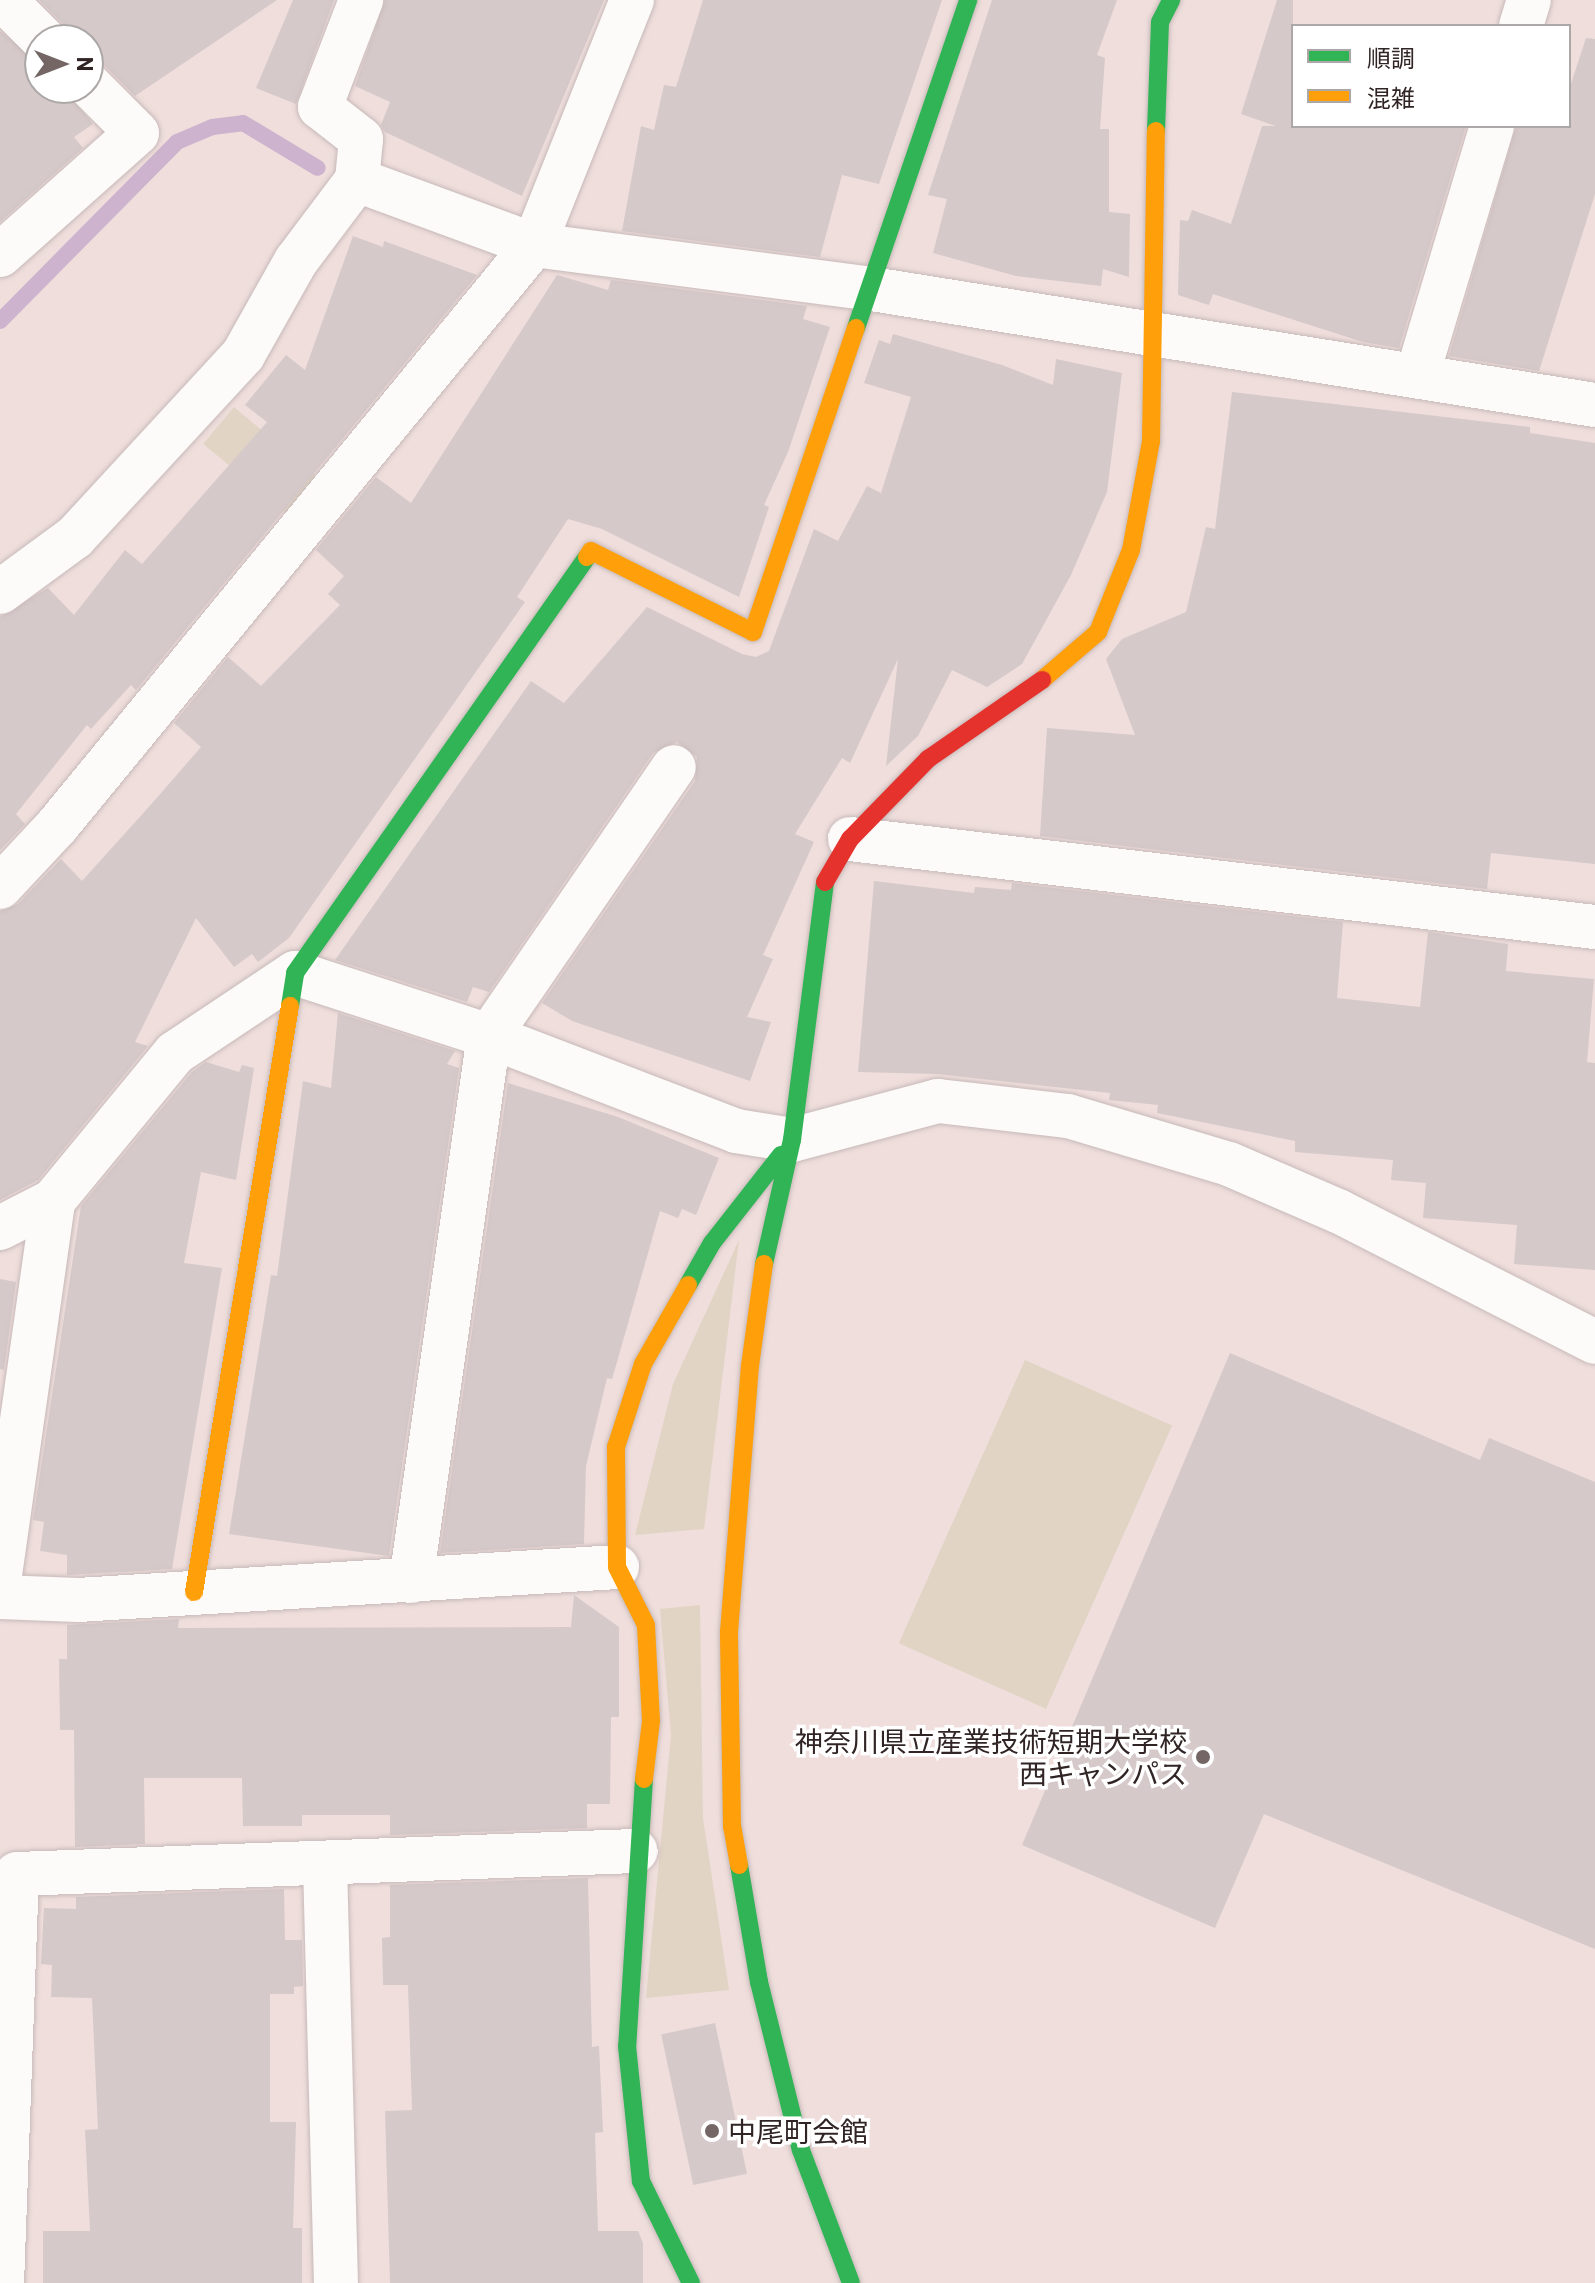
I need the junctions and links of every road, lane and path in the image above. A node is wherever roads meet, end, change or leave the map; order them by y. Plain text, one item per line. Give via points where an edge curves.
1 (4, 0) edge
2 (361, 0) edge
3 (632, 0) edge
4 (968, 0) edge
5 (1171, 0) edge
6 (1529, 0) edge
7 (28, 24) edge
8 (1522, 24) edge
9 (104, 100) edge
10 (1491, 128) edge
11 (357, 180) junction
12 (534, 245) junction
13 (0, 255) edge
14 (872, 289) junction
15 (1154, 336) junction
16 (1417, 376) junction
17 (1595, 405) edge
18 (0, 592) edge
19 (674, 767) dead end
20 (850, 839) junction
21 (0, 887) edge
22 (1595, 927) edge
23 (295, 973) junction
24 (489, 1036) junction
25 (792, 1140) junction
26 (53, 1201) junction
27 (0, 1228) edge
28 (1595, 1342) edge
29 (617, 1567) junction
30 (0, 1575) edge
31 (411, 1581) junction
32 (194, 1592) junction
33 (0, 1597) edge
34 (636, 1851) junction
35 (325, 1864) junction
36 (3, 2122) edge
37 (2, 2283) edge
38 (336, 2283) edge
39 (691, 2283) edge
40 (851, 2283) edge

1 - 7 street
2 - 11 street via 320,107 361,139
3 - 12 street
4 - 14 street
5 - 15 street via 1160,22
6 - 8 street
9 - 13 street via 137,133
10 - 16 street
11 - 12 street
11 - 18 street via 296,261 243,355 75,537
12 - 14 street
12 - 21 street via 68,814
14 - 15 street
14 - 23 street via 753,632 591,551
15 - 16 street
15 - 20 street via 1151,441 1134,535 1098,632 1048,676 928,759
16 - 17 street
19 - 24 street
20 - 22 street
20 - 25 street via 823,886
23 - 24 street
23 - 26 street via 175,1053
23 - 32 street
24 - 25 street via 736,1131
24 - 31 street
25 - 28 street via 938,1101 1068,1116 1229,1164 1340,1212
25 - 29 street via 712,1243 643,1364 616,1447
25 - 40 street via 768,1234 750,1366 729,1632 732,1827 759,1982 801,2150
26 - 27 street
26 - 30 street
29 - 31 street
29 - 34 street via 646,1625 651,1721
31 - 32 street
32 - 33 street via 78,1600
34 - 35 street
34 - 39 street via 627,2046 641,2181
35 - 36 street via 17,1874
35 - 38 street
36 - 37 street

